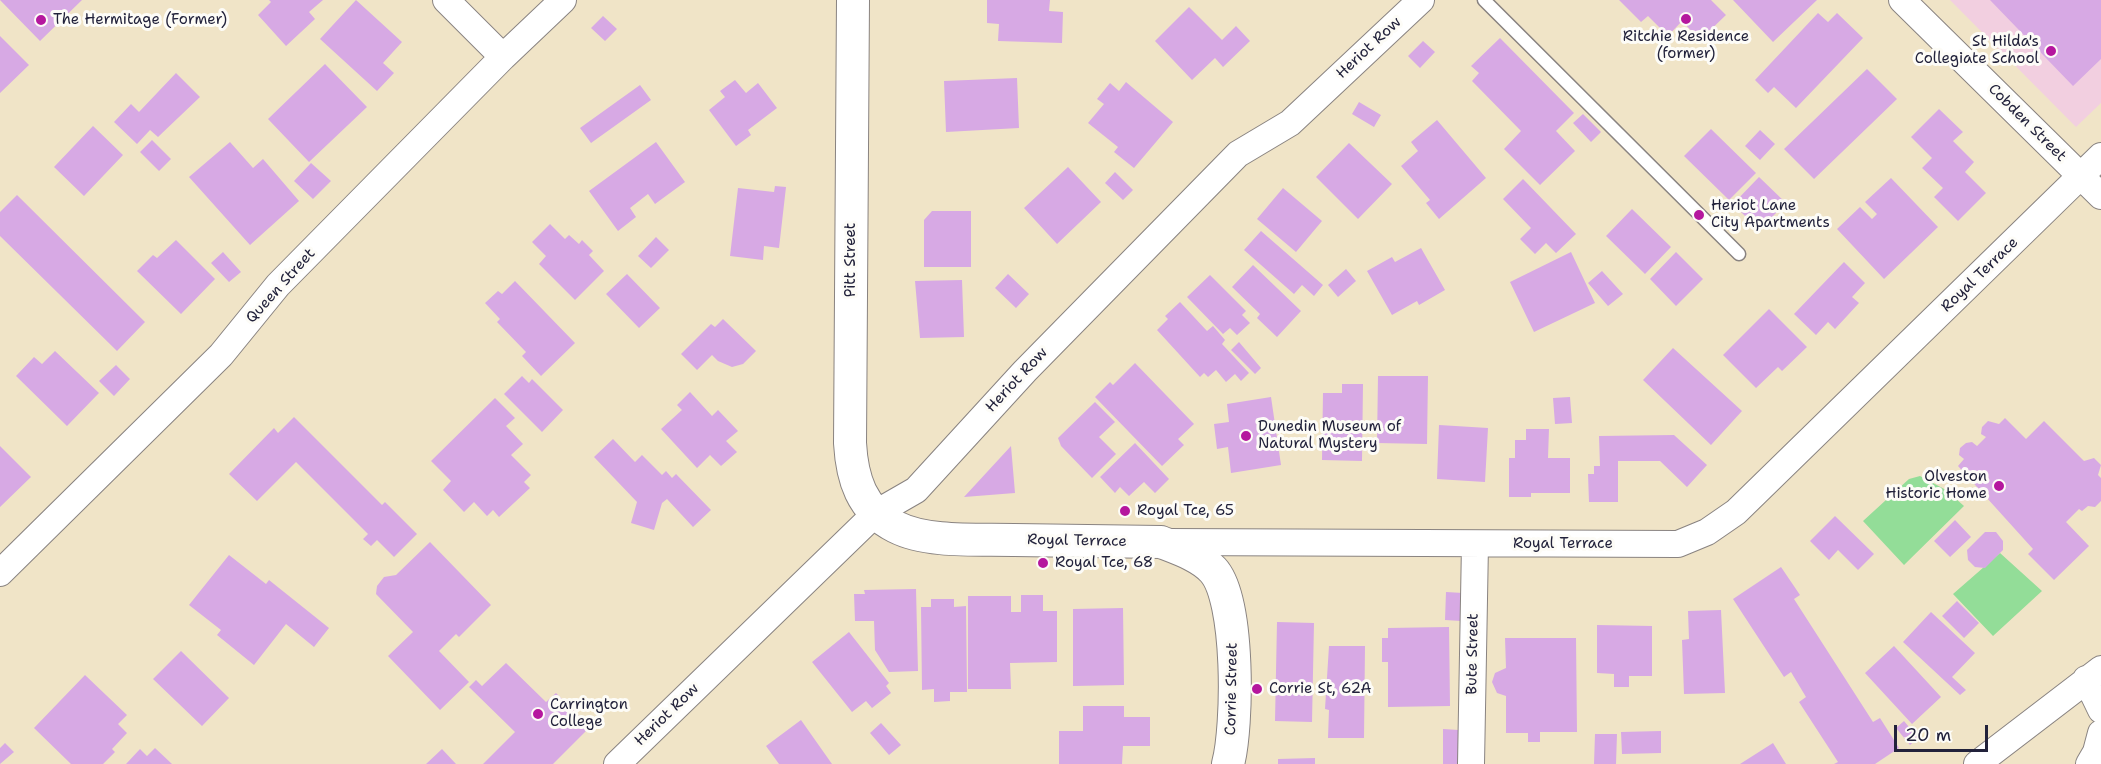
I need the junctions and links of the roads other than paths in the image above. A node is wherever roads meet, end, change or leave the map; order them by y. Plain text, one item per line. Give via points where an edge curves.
1 (446, 0) edge
2 (563, 0) edge
3 (853, 0) edge
4 (1420, 0) edge
5 (1484, 0) edge
6 (1902, 0) edge
7 (503, 57) junction
8 (2101, 156) edge
9 (2080, 176) junction
10 (2101, 196) edge
11 (1739, 254) dead end
12 (876, 513) junction
13 (1161, 542) junction
14 (1476, 544) junction
15 (0, 573) edge
16 (2094, 674) edge
17 (2101, 710) edge
18 (2101, 733) edge
19 (617, 764) edge
20 (1228, 764) edge
21 (1471, 764) edge
22 (1977, 764) edge
23 (2089, 764) edge

1 - 7 street
2 - 7 street, Queen Street
3 - 12 street, Pitt Street via 851,473
4 - 12 street, Heriot Row via 1290,123 1238,154 1025,371 916,490
5 - 11 lane
6 - 9 street, Cobden Street
7 - 15 street, Queen Street via 278,285 221,355
8 - 9 street, Royal Terrace
9 - 10 street, Cobden Street
9 - 14 street, Royal Terrace via 1769,481 1707,532 1678,544
12 - 13 street, Royal Terrace via 896,527 962,539
12 - 19 street, Heriot Row
13 - 14 street, Royal Terrace
13 - 20 street, Corrie Street via 1190,554 1214,571 1231,612 1236,663
14 - 21 street, Bute Street
16 - 17 street
16 - 22 street
18 - 23 street

